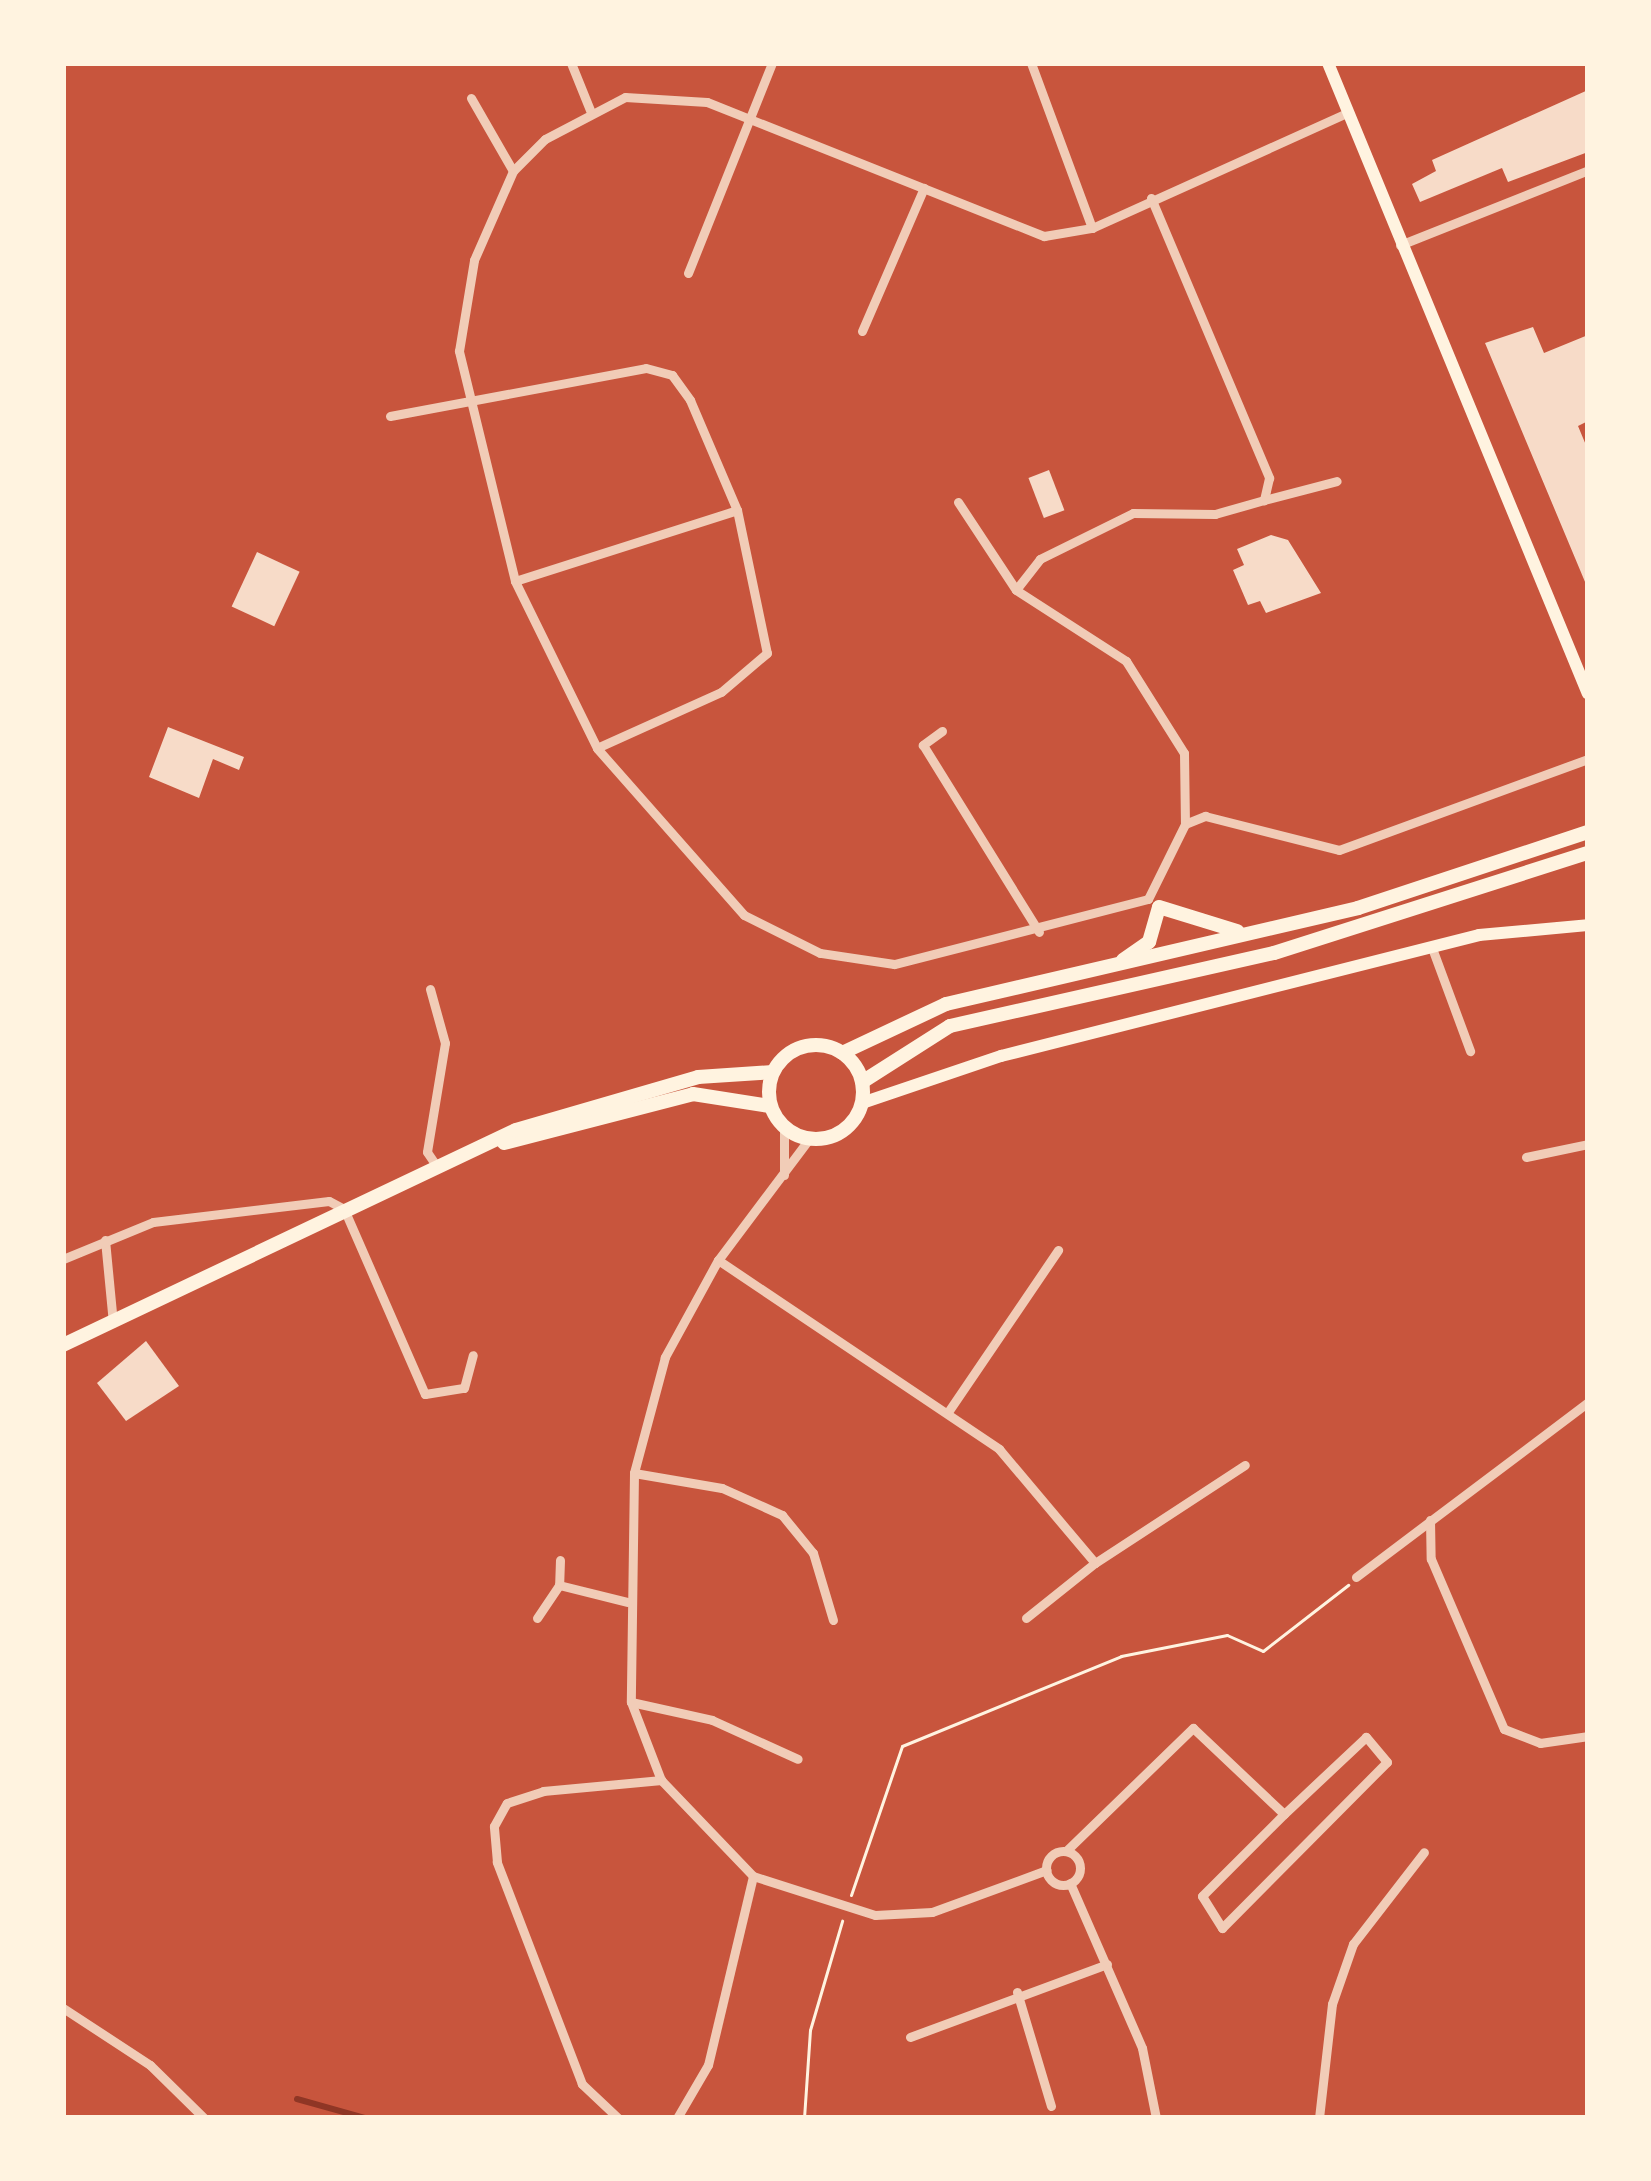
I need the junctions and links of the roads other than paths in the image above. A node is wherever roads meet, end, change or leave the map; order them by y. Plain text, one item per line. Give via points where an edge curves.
1 (572, 63) edge
2 (772, 63) edge
3 (1031, 63) edge
4 (1328, 63) edge
5 (471, 98) dead end
6 (590, 110) junction
7 (1345, 114) junction
8 (750, 117) junction
9 (1588, 170) edge
10 (513, 171) junction
11 (923, 188) junction
12 (1151, 198) junction
13 (1092, 228) junction
14 (1400, 245) junction
15 (688, 273) dead end
16 (862, 331) dead end
17 (470, 400) junction
18 (390, 416) dead end
19 (1336, 481) dead end
20 (1264, 500) junction
21 (958, 502) dead end
22 (737, 510) junction
23 (515, 581) junction
24 (1016, 590) junction
25 (1588, 694) edge
26 (942, 731) dead end
27 (597, 748) junction
28 (1588, 759) edge
29 (1185, 824) junction
30 (1588, 832) edge
31 (1588, 853) edge
32 (1154, 903) junction
33 (1588, 925) edge
34 (1272, 929) junction
35 (1039, 932) junction
36 (1432, 948) junction
37 (1104, 969) junction
38 (430, 989) dead end
39 (1470, 1051) dead end
40 (842, 1053) junction
41 (773, 1072) junction
42 (862, 1082) junction
43 (862, 1103) junction
44 (770, 1106) junction
45 (784, 1127) junction
46 (809, 1139) junction
47 (1588, 1144) edge
48 (1526, 1157) dead end
49 (436, 1164) junction
50 (784, 1180) junction
51 (344, 1209) junction
52 (105, 1240) junction
53 (1058, 1250) dead end
54 (63, 1259) edge
55 (718, 1260) junction
56 (112, 1323) junction
57 (63, 1345) edge
58 (472, 1355) dead end
59 (1588, 1402) edge
60 (948, 1412) junction
61 (1245, 1465) dead end
62 (634, 1473) junction
63 (1430, 1520) junction
64 (560, 1560) dead end
65 (1095, 1564) junction
66 (1356, 1577) road end
67 (559, 1585) junction
68 (627, 1602) junction
69 (537, 1618) dead end
70 (1026, 1618) dead end
71 (833, 1620) dead end
72 (631, 1702) junction
73 (1588, 1736) edge
74 (798, 1759) dead end
75 (661, 1780) junction
76 (1284, 1814) junction
77 (1066, 1851) junction
78 (1424, 1852) dead end
79 (1047, 1870) junction
80 (753, 1876) junction
81 (1070, 1883) junction
82 (1107, 1964) junction
83 (1017, 1992) junction
84 (63, 2008) edge
85 (910, 2037) dead end
86 (1051, 2106) dead end
87 (205, 2118) edge
88 (618, 2118) edge
89 (677, 2118) edge
90 (1156, 2118) edge
91 (1319, 2118) edge

1 - 6 street
2 - 8 street
3 - 13 street
4 - 7 main road
5 - 10 street
6 - 8 street via 664,97
6 - 10 street
7 - 12 street
7 - 14 main road
8 - 11 street
8 - 15 street
9 - 14 street
10 - 17 street via 474,260 459,351
11 - 13 street via 1044,236
11 - 16 street
12 - 13 street
12 - 20 street via 1269,478
14 - 25 main road
17 - 18 street
17 - 22 street via 646,368 672,375
17 - 23 street
19 - 20 street
20 - 24 street via 1215,514 1133,513 1040,560
21 - 24 street
22 - 23 street
22 - 27 street via 767,653 721,692
23 - 27 street
24 - 29 street via 1126,661 1184,753
26 - 35 street via 923,745
27 - 35 street via 744,915 820,953 894,964
28 - 29 street via 1340,850 1204,816
29 - 32 street
30 - 34 main road
31 - 42 main road via 1274,953 950,1025
32 - 34 main road via 1219,932
32 - 35 street
32 - 37 main road via 1149,941
33 - 36 main road
34 - 37 main road
36 - 39 street
36 - 43 main road via 1000,1056
37 - 40 main road via 946,1004
38 - 49 street via 445,1043 428,1139
40 - 41 main road via 805,1047
40 - 42 main road
41 - 44 main road
41 - 49 main road via 595,1103
42 - 43 main road
43 - 46 main road via 847,1127
44 - 45 main road
44 - 49 main road via 693,1094
45 - 46 main road
45 - 50 street
46 - 50 street
47 - 48 street
49 - 51 main road
50 - 55 street
51 - 52 street via 274,1206
51 - 56 main road
51 - 58 street via 425,1394 464,1388
52 - 54 street
52 - 56 street
53 - 60 street
55 - 60 street
55 - 62 street via 664,1358
56 - 57 main road
59 - 63 street
60 - 65 street via 1022,1468
61 - 65 street
62 - 68 street
62 - 71 street via 722,1488 782,1515 812,1553
63 - 66 street
63 - 73 street via 1431,1558 1504,1729 1540,1743
64 - 67 street
65 - 70 street
67 - 68 street
67 - 69 street
68 - 72 street
72 - 74 street via 712,1720
72 - 75 street
75 - 80 street
75 - 88 street via 543,1791 507,1803 494,1826 497,1862 581,2084
76 - 76 street via 1366,1737 1387,1762 1222,1928 1202,1896
76 - 77 street via 1193,1728
77 - 79 street
77 - 81 street via 1080,1868
78 - 91 street via 1353,1944 1332,2004
79 - 80 street via 932,1912 846,1912
79 - 81 street
80 - 89 street via 707,2065
81 - 82 street
82 - 83 street
82 - 90 street
83 - 85 street
83 - 86 street
84 - 87 street via 150,2065

